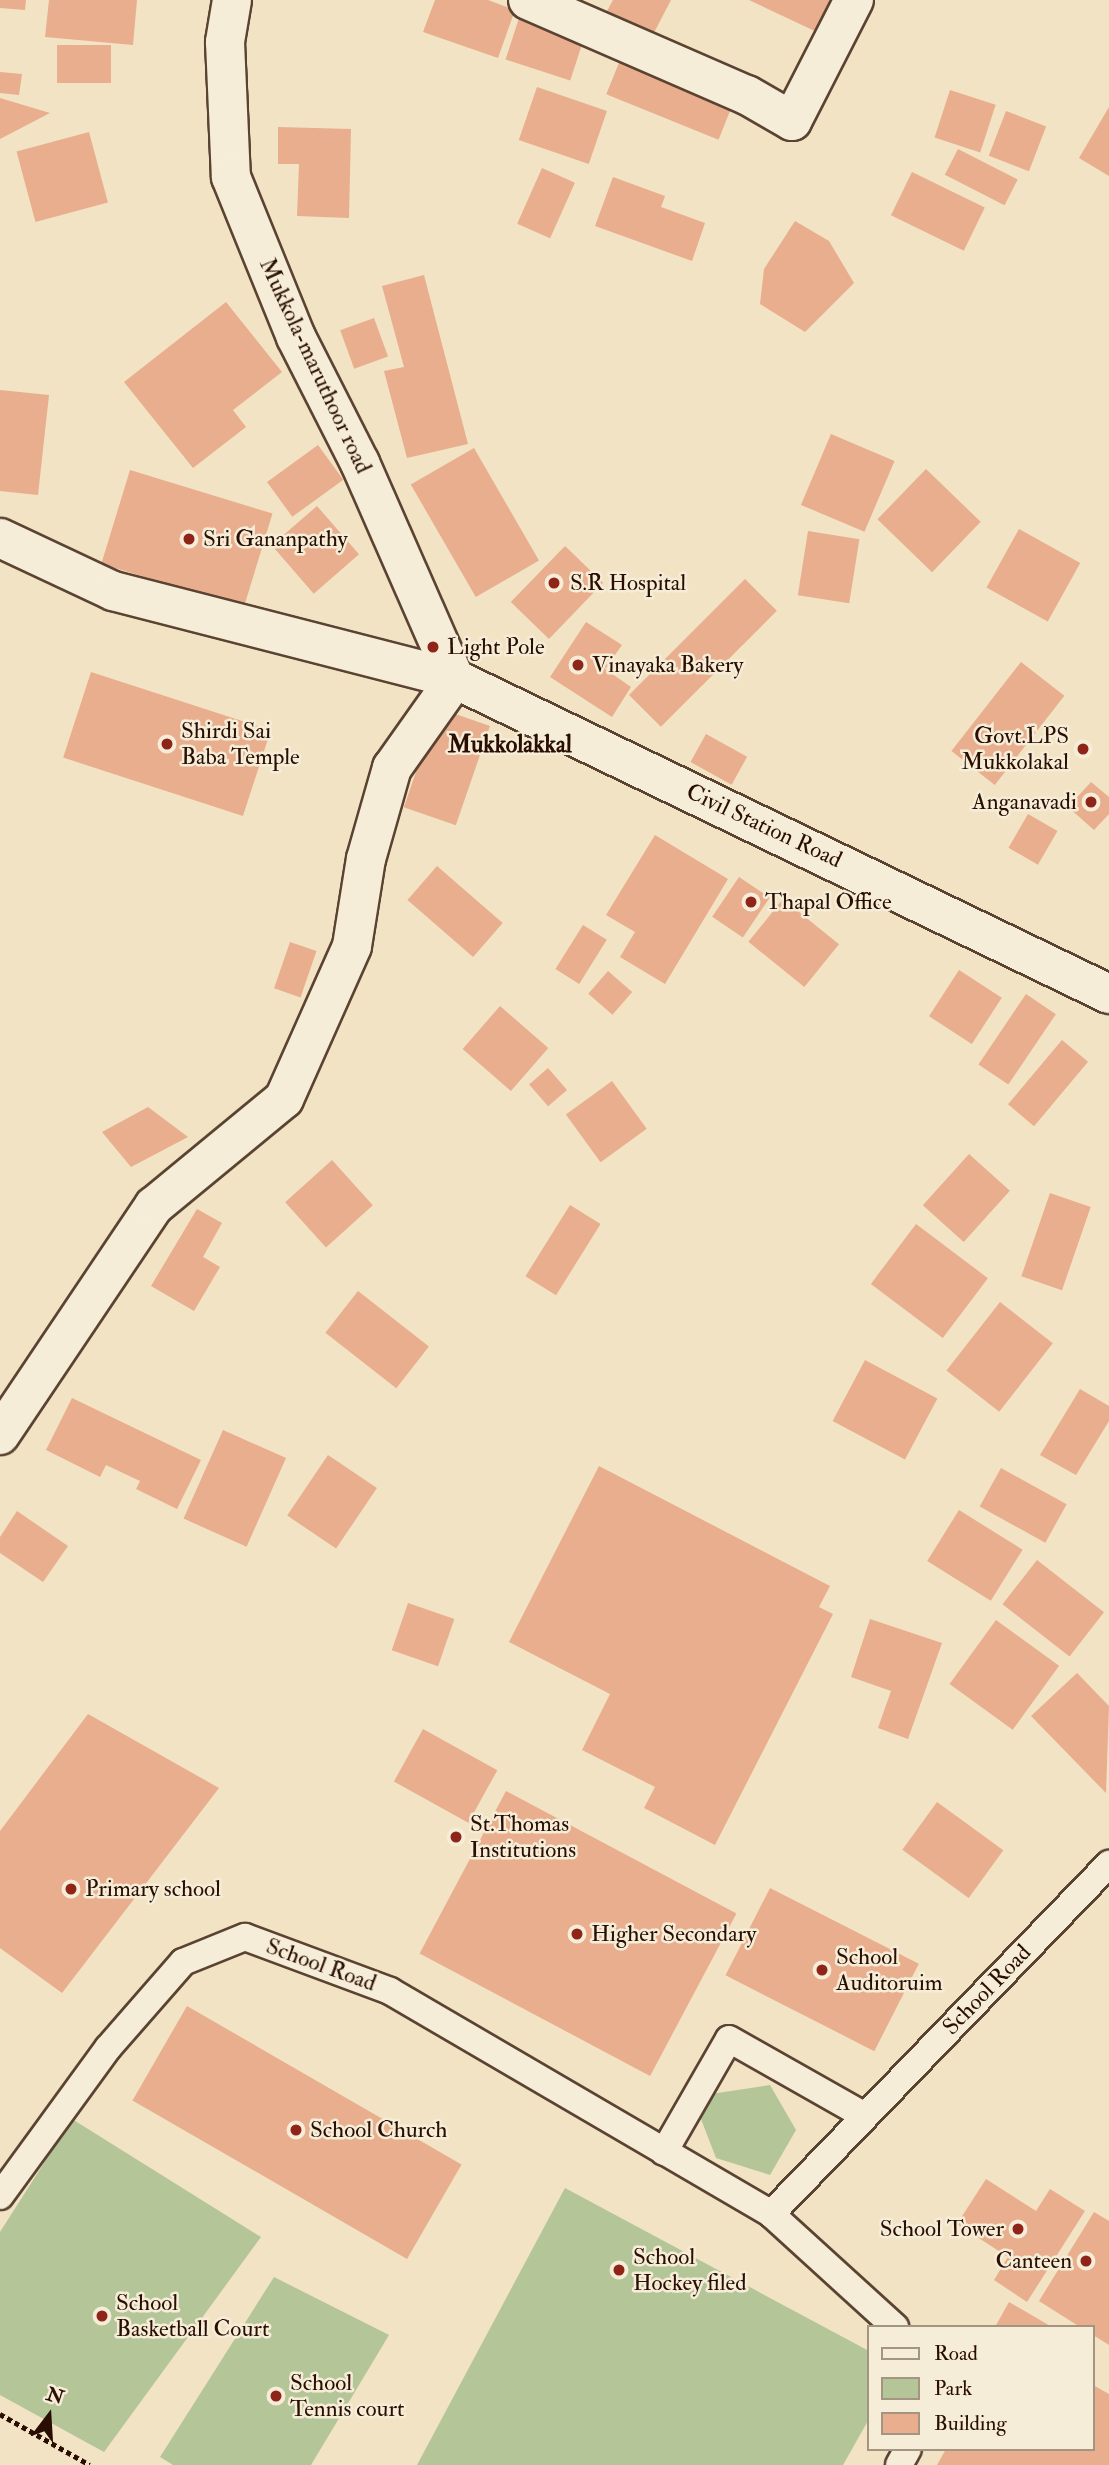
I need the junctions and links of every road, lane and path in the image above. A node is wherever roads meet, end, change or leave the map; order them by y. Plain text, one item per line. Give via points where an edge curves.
1 (232, 0) edge
2 (528, 0) edge
3 (854, 0) edge
4 (0, 538) edge
5 (455, 679) junction
6 (1109, 994) edge
7 (0, 1435) edge
8 (1109, 1864) edge
9 (865, 2116) junction
10 (664, 2152) junction
11 (2, 2187) edge
12 (771, 2214) junction
13 (893, 2325) edge
14 (0, 2413) edge
15 (90, 2465) edge

1 - 5 main road, Mukkola-maruthoor road via 225,42 232,177 296,337 360,463
2 - 3 main road via 747,95 792,121
4 - 5 main road, Civil Station Road via 113,591
5 - 6 main road, Civil Station Road
5 - 7 main road via 392,768 366,859 352,946 284,1099 154,1206
8 - 9 lane, School Road
9 - 10 lane via 729,2039
9 - 12 lane, School Road
10 - 11 lane, School Road via 390,1991 245,1937 183,1962 108,2048
10 - 12 lane, School Road
12 - 13 lane, School Road
14 - 15 path

